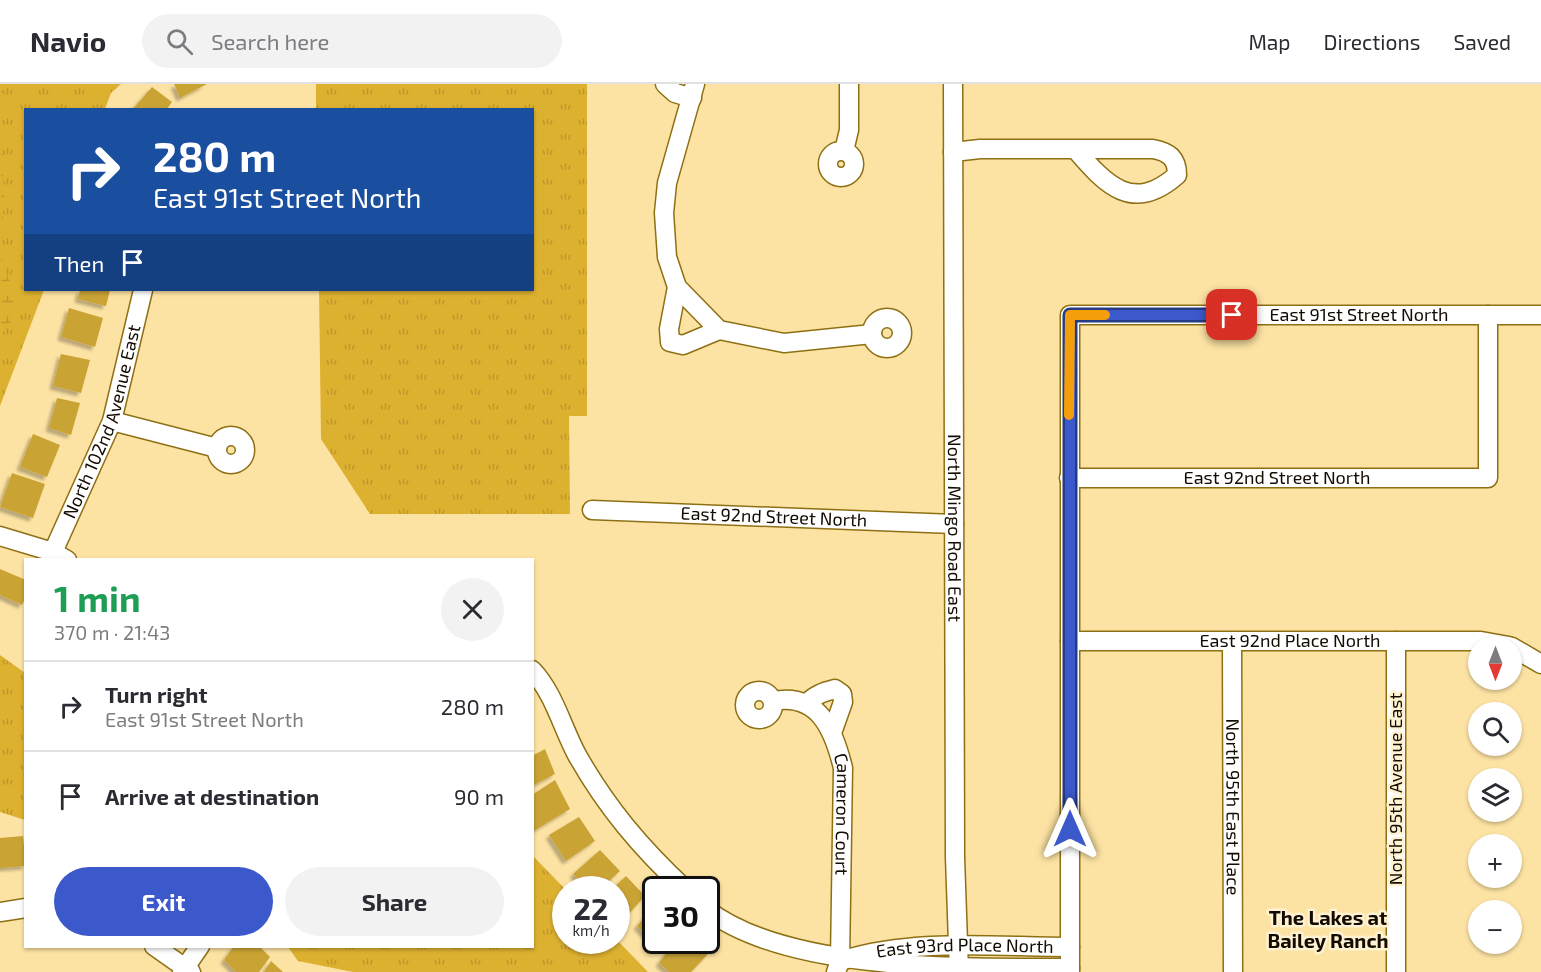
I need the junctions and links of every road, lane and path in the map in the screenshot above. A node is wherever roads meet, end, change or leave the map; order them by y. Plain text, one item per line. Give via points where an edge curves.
1 (665, 84) edge
2 (849, 84) edge
3 (953, 84) edge
4 (694, 91) edge
5 (1076, 150) junction
6 (844, 151) dead end
7 (953, 152) junction
8 (677, 288) junction
9 (143, 291) edge
10 (1488, 315) junction
11 (1541, 315) edge
12 (719, 330) junction
13 (872, 334) dead end
14 (112, 421) junction
15 (217, 448) dead end
16 (1069, 478) junction
17 (592, 510) dead end
18 (954, 524) junction
19 (0, 536) edge
20 (60, 556) edge
21 (1070, 641) junction
22 (1396, 641) junction
23 (1468, 641) edge
24 (1232, 642) junction
25 (1522, 653) edge
26 (1541, 664) edge
27 (534, 673) edge
28 (773, 701) dead end
29 (806, 704) junction
30 (832, 733) junction
31 (672, 876) edge
32 (24, 908) edge
33 (0, 912) edge
34 (720, 922) edge
35 (959, 947) junction
36 (1070, 947) junction
37 (157, 948) edge
38 (199, 948) edge
39 (838, 966) edge
40 (186, 970) edge
41 (959, 970) edge
42 (1070, 970) edge
43 (1233, 972) edge
44 (1396, 972) edge

1 - 4 street via 675,93
2 - 6 street via 849,130
3 - 7 street, North Mingo Road East
4 - 8 street via 671,166 664,213 667,257
5 - 5 street via 1165,151 1177,166 1177,175 1147,193 1127,194 1111,187
5 - 7 street
7 - 18 street, North Mingo Road East
8 - 12 street
8 - 12 street via 670,342 683,345
9 - 14 street, North 102nd Avenue East
10 - 11 street, East 91st Street North
10 - 16 street, East 91st Street North via 1070,315
10 - 16 street, East 92nd Street North via 1488,478
12 - 13 street via 784,343
14 - 15 street
14 - 20 street, North 102nd Avenue East
16 - 21 street
17 - 18 street, East 92nd Street North
18 - 35 street, North Mingo Road East
19 - 20 street
21 - 24 street, East 92nd Place North
21 - 36 street
22 - 23 street, East 92nd Place North
22 - 24 street, East 92nd Place North
22 - 44 street, North 95th Avenue East
24 - 43 street, North 95th East Place
25 - 26 street, East 92nd Place North
27 - 31 street via 576,754 617,819
28 - 29 street via 794,699
29 - 30 street, Cameron Court via 821,715
29 - 30 street via 827,691 836,689 842,694
30 - 39 street, Cameron Court via 843,768
32 - 33 street
34 - 39 street via 776,951
35 - 36 street, East 93rd Place North
35 - 39 street, East 93rd Place North via 868,953
35 - 41 street, North Mingo Road East
36 - 42 street
37 - 40 street
38 - 40 street
39 - 41 street, East 93rd Place North
41 - 42 street, East 93rd Place North

